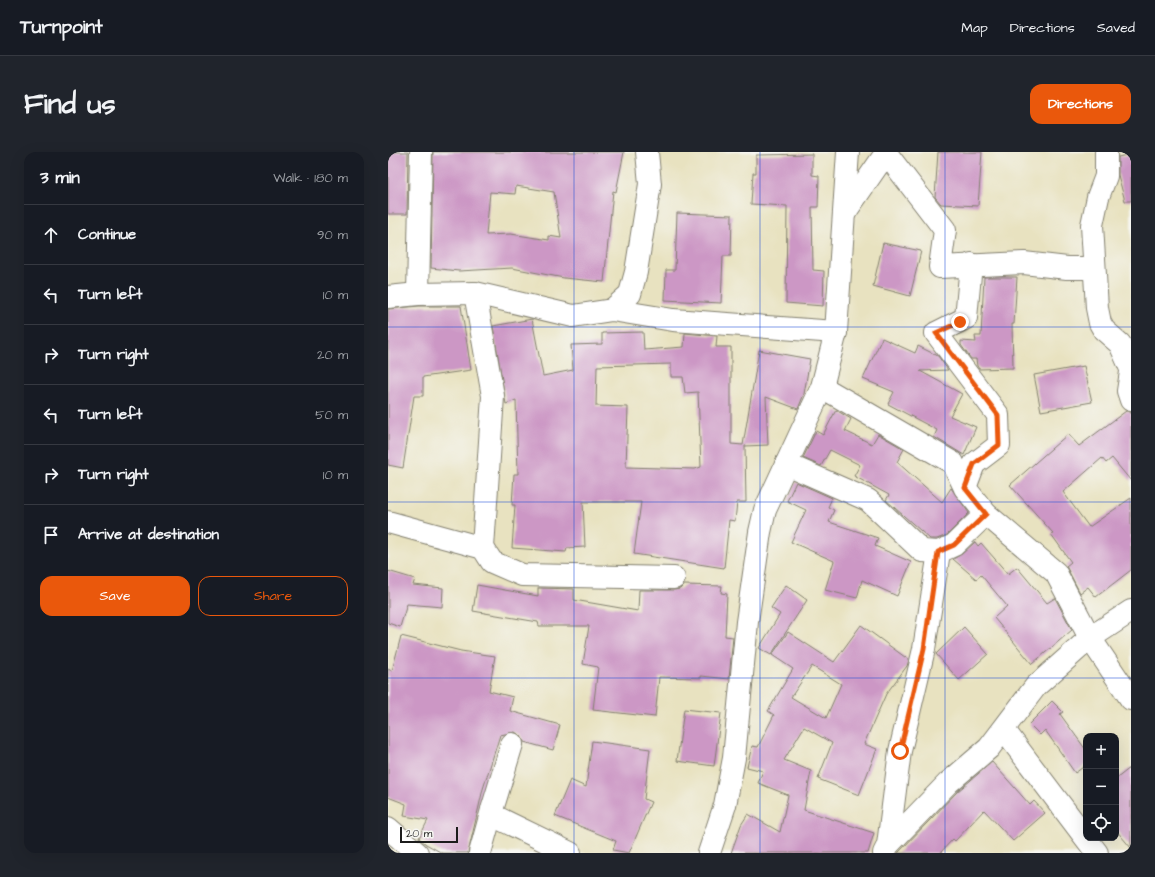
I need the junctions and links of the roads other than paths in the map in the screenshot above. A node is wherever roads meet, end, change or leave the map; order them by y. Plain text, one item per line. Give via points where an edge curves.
1 (421, 152) edge
2 (647, 152) edge
3 (848, 152) edge
4 (1106, 152) edge
5 (844, 214) junction
6 (971, 264) junction
7 (1094, 268) junction
8 (475, 293) junction
9 (418, 294) junction
10 (388, 297) edge
11 (612, 310) junction
12 (1131, 331) edge
13 (836, 332) junction
14 (1110, 335) junction
15 (1131, 371) edge
16 (822, 387) junction
17 (1131, 400) edge
18 (786, 464) junction
19 (965, 488) junction
20 (986, 514) junction
21 (388, 522) edge
22 (483, 548) junction
23 (938, 552) junction
24 (674, 578) dead end
25 (1131, 611) edge
26 (1090, 638) junction
27 (1131, 699) edge
28 (1004, 730) junction
29 (512, 744) dead end
30 (492, 810) junction
31 (388, 828) edge
32 (886, 849) edge
33 (417, 853) edge
34 (480, 853) edge
35 (570, 853) edge
36 (709, 853) edge
37 (1097, 853) edge

1 - 9 street
2 - 11 street via 650,184 636,272 630,294
3 - 5 street
4 - 7 street via 1106,176 1092,225
5 - 6 street via 886,154 945,230 940,267
5 - 13 street
6 - 7 street via 1024,263
6 - 19 street via 966,318 936,333 998,415 999,445 974,464
7 - 14 street via 1100,323
8 - 9 street
8 - 11 street via 573,316
8 - 22 street via 493,396
9 - 10 street
11 - 13 street via 673,320
12 - 14 street
13 - 16 street
14 - 15 street via 1120,344
15 - 17 street via 1128,391
16 - 18 street
16 - 19 street via 953,463
18 - 23 street via 868,500 922,551
18 - 36 street via 765,510 760,532 747,622 734,758 725,805
19 - 20 street
20 - 23 street via 954,545
20 - 26 street via 1056,573
21 - 22 street
22 - 24 street via 492,562 522,575
23 - 32 street via 924,649 900,751
25 - 26 street
26 - 27 street
26 - 28 street via 1036,686
28 - 32 street via 989,748 948,783
28 - 37 street
29 - 30 street
30 - 34 street
30 - 35 street via 494,816
31 - 33 street

